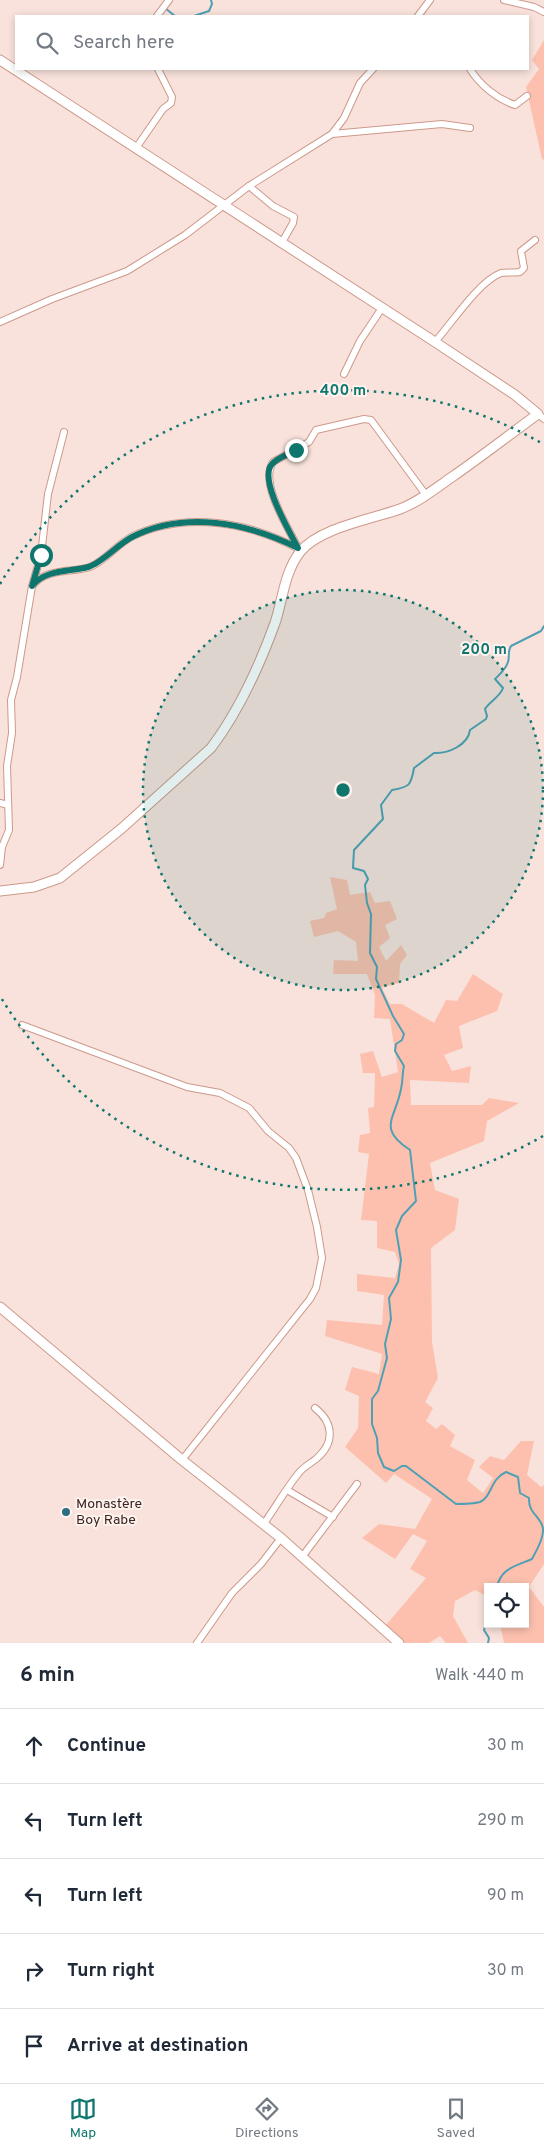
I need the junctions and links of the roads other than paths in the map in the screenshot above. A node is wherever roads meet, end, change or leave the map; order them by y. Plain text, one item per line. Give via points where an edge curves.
1 (169, 0) edge
2 (430, 0) edge
3 (504, 0) edge
4 (544, 12) edge
5 (158, 15) edge
6 (419, 15) edge
7 (0, 60) edge
8 (15, 70) edge
9 (15, 70) edge
10 (158, 70) edge
11 (372, 70) edge
12 (471, 70) edge
13 (527, 96) dead end
14 (470, 128) dead end
15 (332, 134) junction
16 (136, 148) junction
17 (249, 186) junction
18 (225, 206) junction
19 (535, 240) dead end
20 (281, 244) junction
21 (382, 308) junction
22 (0, 322) edge
23 (435, 342) junction
24 (344, 374) dead end
25 (541, 416) edge
26 (64, 432) dead end
27 (426, 495) junction
28 (300, 549) junction
29 (32, 586) junction
30 (0, 803) edge
31 (8, 804) junction
32 (0, 865) edge
33 (0, 891) edge
34 (22, 1025) dead end
35 (0, 1307) edge
36 (315, 1408) dead end
37 (182, 1460) junction
38 (357, 1484) dead end
39 (286, 1490) junction
40 (333, 1517) junction
41 (264, 1525) junction
42 (281, 1538) junction
43 (302, 1557) junction
44 (197, 1643) edge
45 (399, 1643) edge

1 - 5 street
2 - 6 street
3 - 4 street
7 - 8 street
9 - 16 street
10 - 16 street via 172,97 171,103 163,109
11 - 15 street via 360,82 344,118
12 - 13 street via 478,81 506,102 515,105
14 - 15 street via 442,124
15 - 17 street
16 - 18 street
17 - 18 street
17 - 20 street via 273,206 294,217
18 - 20 street
18 - 22 street via 128,271
19 - 23 street via 521,251 524,268 520,272 501,273 486,284 469,299
20 - 21 street
21 - 23 street
21 - 24 street via 360,341
23 - 25 street
25 - 27 street
26 - 29 street via 48,494 41,555
27 - 28 street via 402,508 325,534
27 - 28 street via 371,420 316,430 308,442 273,462 269,468 269,486
28 - 29 street via 277,537 234,525 169,524 135,535 89,567 49,574
28 - 33 street via 292,563 275,622 252,679 211,748 121,829 60,878 34,887
29 - 31 street via 11,700
30 - 31 street
31 - 32 street via 9,830 2,847
34 - 37 street via 187,1087 220,1093 249,1108 268,1131 289,1148 308,1190 322,1258 316,1288
35 - 37 street
36 - 39 street via 328,1420 328,1442 321,1454 302,1469
37 - 41 street
38 - 40 street
39 - 40 street
39 - 41 street
40 - 43 street
41 - 42 street
42 - 43 street
42 - 44 street via 232,1593
43 - 45 street

